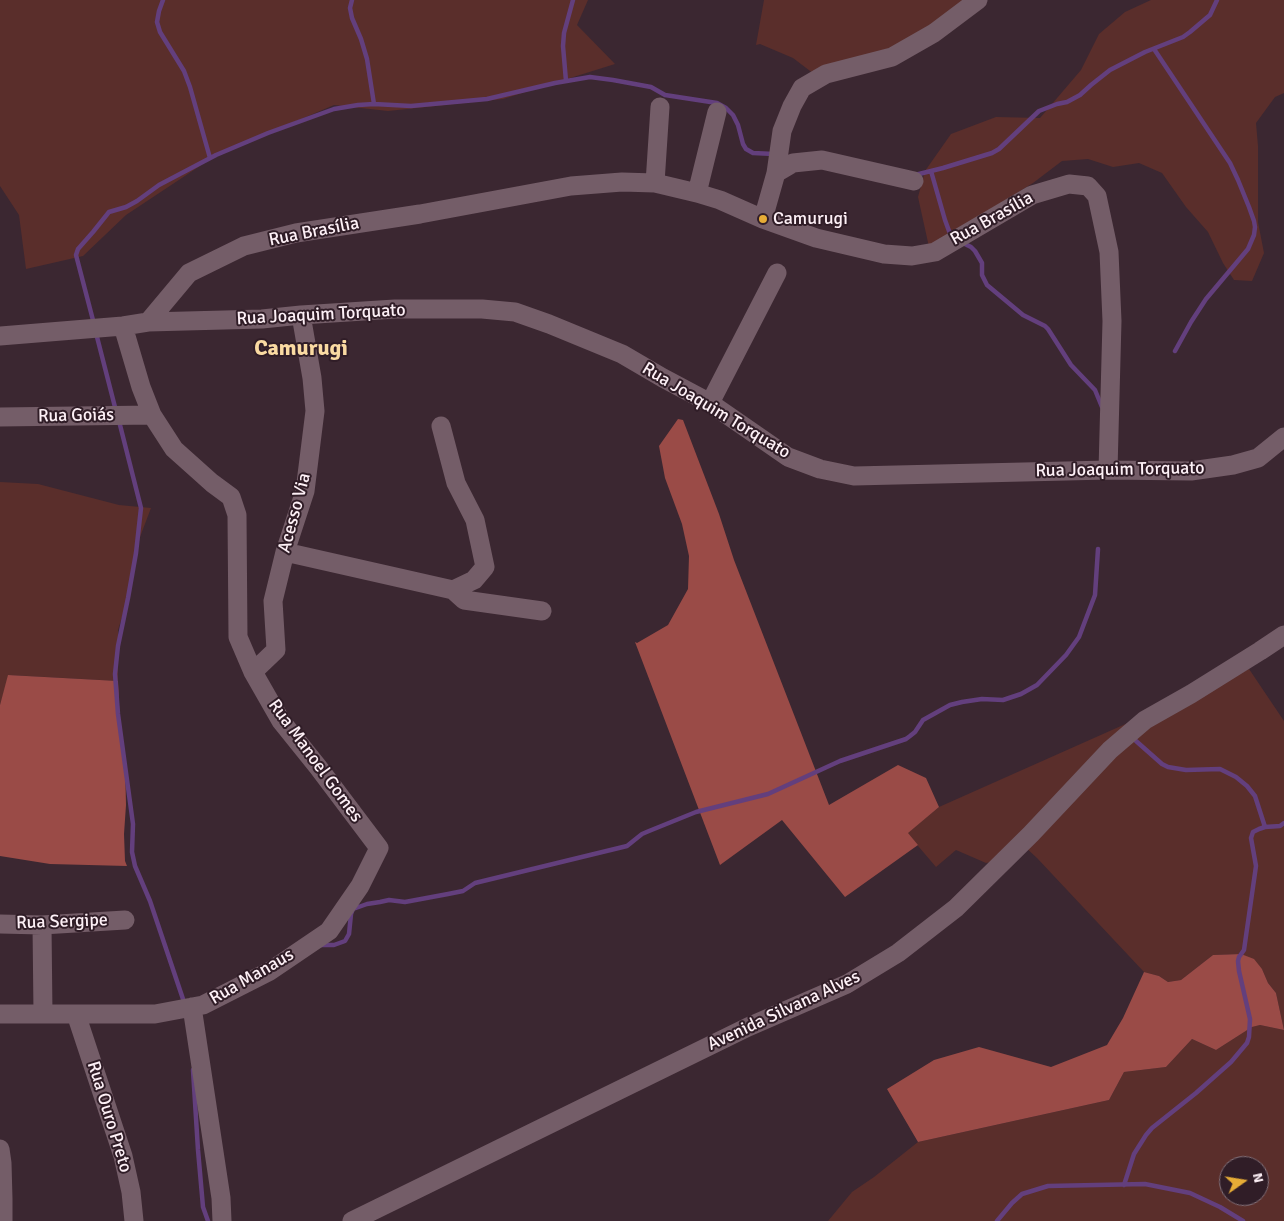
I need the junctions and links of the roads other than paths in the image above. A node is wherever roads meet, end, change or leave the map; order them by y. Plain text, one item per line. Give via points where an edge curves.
1 (972, 3) edge
2 (660, 107) dead end
3 (717, 112) dead end
4 (776, 174) junction
5 (914, 181) dead end
6 (655, 183) junction
7 (697, 193) junction
8 (763, 219) junction
9 (777, 273) dead end
10 (301, 315) junction
11 (148, 322) junction
12 (123, 326) junction
13 (0, 336) edge
14 (710, 403) junction
15 (152, 416) junction
16 (0, 418) edge
17 (441, 426) dead end
18 (1284, 437) edge
19 (1108, 470) junction
20 (285, 552) junction
21 (453, 590) junction
22 (542, 611) dead end
23 (1284, 635) edge
24 (253, 672) junction
25 (379, 848) joint
26 (125, 920) dead end
27 (0, 924) edge
28 (42, 925) junction
29 (192, 1007) junction
30 (0, 1014) edge
31 (43, 1014) junction
32 (76, 1014) junction
33 (0, 1149) edge
34 (3, 1221) edge
35 (134, 1221) edge
36 (222, 1221) edge
37 (352, 1221) edge

1 - 4 street via 934,33 892,57 826,74 802,88 782,131
2 - 6 street
3 - 7 street
4 - 5 street via 793,163 822,160
4 - 8 street
6 - 7 street, Rua Brasília
6 - 11 street, Rua Brasília via 571,186 296,233 244,246 189,273
7 - 8 street, Rua Brasília
8 - 19 street, Rua Brasília via 816,238 884,254 912,256 935,252 1032,195 1069,184 1088,186 1097,196 1109,252 1112,321
9 - 14 street
10 - 11 street, Rua Joaquim Torquato
10 - 14 street, Rua Joaquim Torquato via 395,309 515,312 622,354
10 - 20 street, Acesso Via via 315,411 305,491
11 - 12 street
12 - 13 street
12 - 15 street, Rua Manoel Gomes
14 - 19 street, Rua Joaquim Torquato via 788,457 820,469 854,476
15 - 16 street, Rua Goiás
15 - 24 street, Rua Manoel Gomes via 174,449 231,497 237,515 238,637
17 - 21 street via 456,483 475,520 485,567 474,580
18 - 19 street, Rua Joaquim Torquato via 1258,458 1233,465 1191,471
20 - 21 street
20 - 24 street, Acesso Via via 273,601 276,650
21 - 22 street via 464,600
23 - 37 street, Avenida Silvana Alves via 1144,720 1110,750 956,908 898,953 846,984 748,1027
24 - 25 street, Rua Manoel Gomes via 281,721
25 - 29 street, Rua Manaus via 360,886 329,931 270,971 203,1005
26 - 28 street, Rua Sergipe
27 - 28 street, Rua Sergipe
28 - 31 street
29 - 32 street, Rua Manaus via 155,1014
29 - 36 street
30 - 31 street, Rua Manaus
31 - 32 street, Rua Manaus
32 - 35 street, Rua Ouro Preto via 123,1156
33 - 34 street

